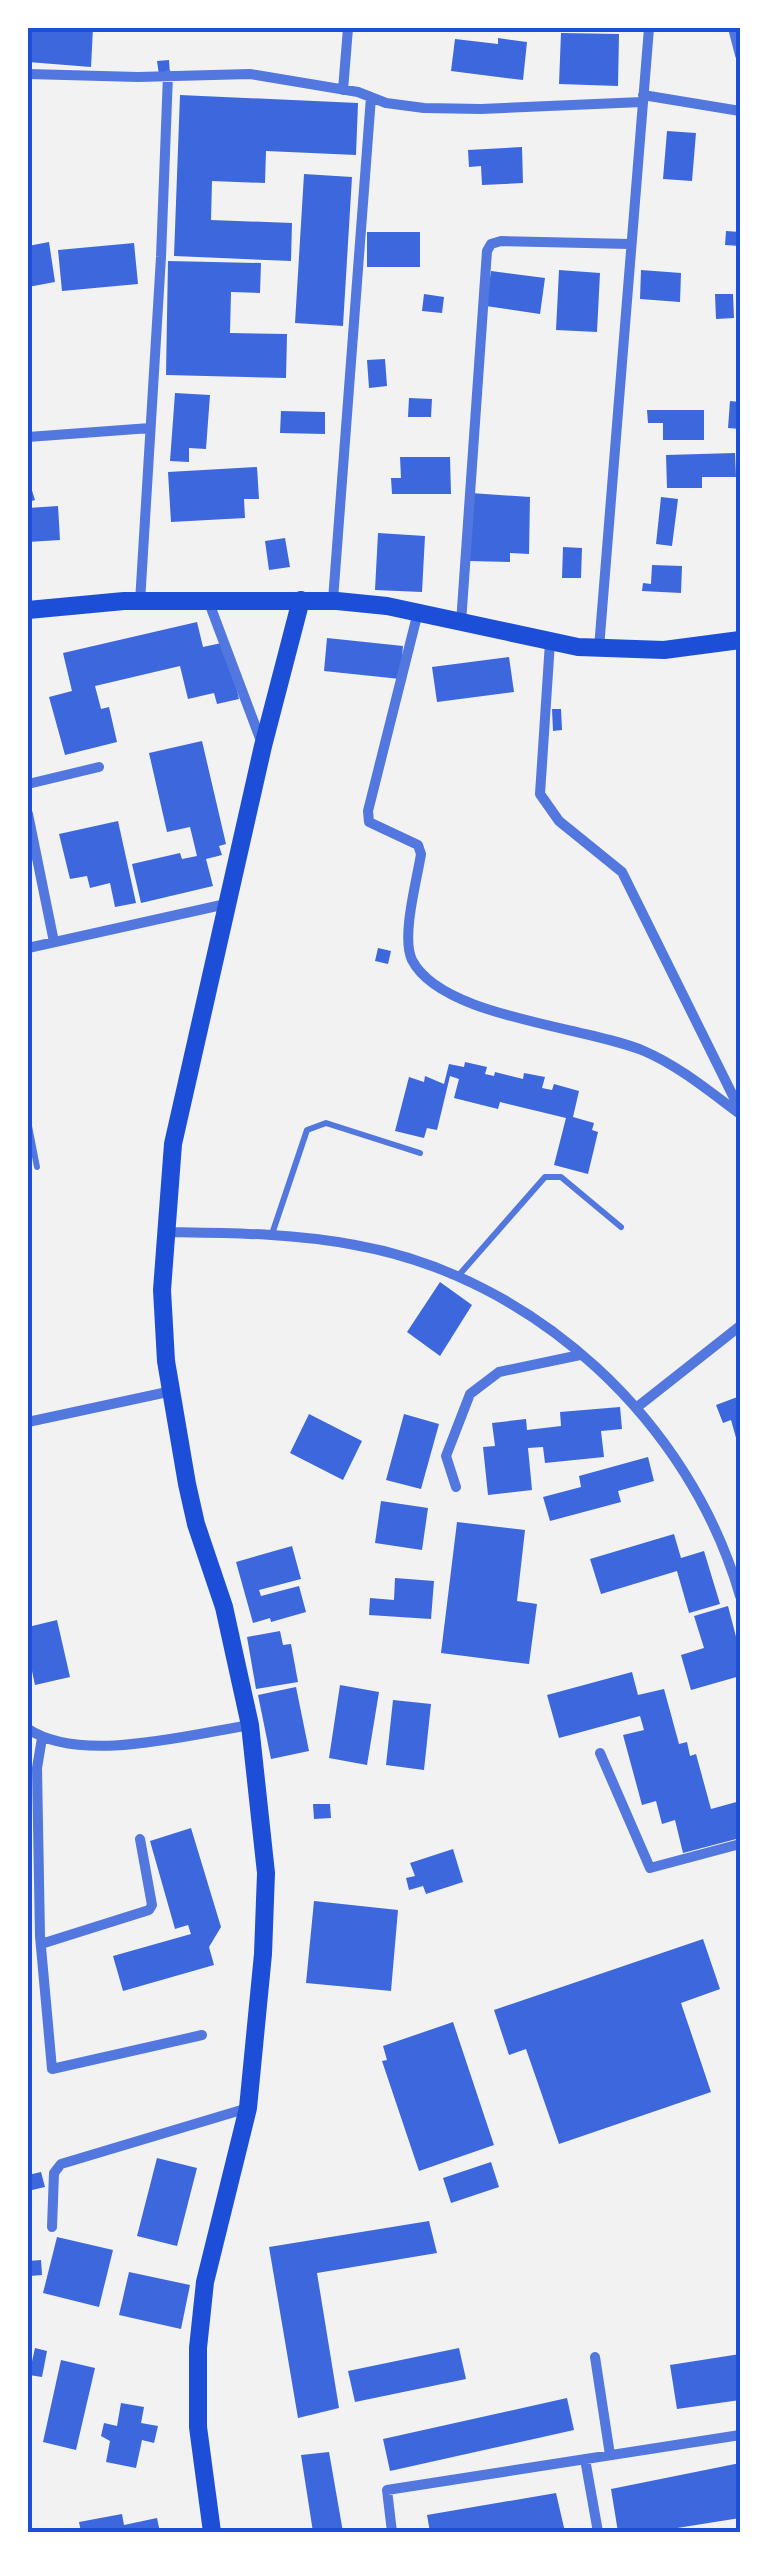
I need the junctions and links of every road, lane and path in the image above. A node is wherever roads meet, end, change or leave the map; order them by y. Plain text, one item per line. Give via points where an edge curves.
1 (348, 28) edge
2 (649, 28) edge
3 (733, 28) edge
4 (740, 55) edge
5 (28, 74) edge
6 (168, 75) junction
7 (343, 90) junction
8 (371, 97) junction
9 (642, 98) junction
10 (740, 111) edge
11 (630, 244) junction
12 (150, 428) junction
13 (28, 437) edge
14 (208, 600) junction
15 (301, 600) junction
16 (333, 600) junction
17 (140, 602) junction
18 (28, 610) edge
19 (418, 612) junction
20 (460, 623) junction
21 (740, 640) edge
22 (550, 642) junction
23 (599, 648) junction
24 (263, 746) junction
25 (99, 767) dead end
26 (28, 784) edge
27 (28, 814) edge
28 (226, 904) junction
29 (54, 942) junction
30 (28, 948) edge
31 (740, 1112) edge
32 (28, 1121) edge
33 (420, 1153) dead end
34 (36, 1167) dead end
35 (622, 1227) dead end
36 (165, 1232) junction
37 (272, 1234) junction
38 (458, 1275) junction
39 (740, 1326) edge
40 (580, 1355) junction
41 (172, 1391) junction
42 (636, 1408) junction
43 (28, 1422) edge
44 (456, 1487) dead end
45 (740, 1596) edge
46 (250, 1725) junction
47 (28, 1729) edge
48 (42, 1738) junction
49 (600, 1753) dead end
50 (140, 1839) dead end
51 (740, 1844) edge
52 (40, 1944) junction
53 (202, 2035) dead end
54 (248, 2108) junction
55 (52, 2227) dead end
56 (595, 2356) dead end
57 (740, 2435) edge
58 (610, 2456) junction
59 (584, 2460) junction
60 (212, 2532) edge
61 (392, 2532) edge
62 (598, 2532) edge

1 - 7 street
2 - 9 street
3 - 4 street
5 - 6 street
6 - 7 street via 238,73
6 - 12 street
7 - 8 street
8 - 9 street via 424,108 481,109
8 - 16 street
9 - 10 street
9 - 11 street
11 - 20 street via 501,242 487,250
11 - 23 street
12 - 13 street
12 - 17 street
14 - 15 main road
14 - 17 main road
14 - 24 street
15 - 16 main road
15 - 24 main road
16 - 19 main road
17 - 18 main road
19 - 20 main road
19 - 31 street via 368,812 369,822 418,845 421,854 408,944 412,960 463,1002 644,1051
20 - 22 main road
21 - 23 main road via 664,650
22 - 23 main road
22 - 31 street via 540,794 558,822 622,872
24 - 28 main road
25 - 26 street
27 - 29 street
28 - 29 street
28 - 36 main road via 173,1144
29 - 30 street
32 - 34 lane
33 - 37 lane via 317,1124 308,1130
35 - 38 lane via 562,1178 545,1177
36 - 37 street
36 - 41 main road via 162,1314
37 - 38 street via 357,1245
38 - 40 street via 519,1308
39 - 42 street
40 - 42 street
40 - 44 street via 499,1372 470,1394 446,1456
41 - 43 street
41 - 46 main road via 196,1524 224,1607
42 - 45 street via 712,1521
46 - 48 street via 80,1747
46 - 54 main road via 266,1873
47 - 48 street
48 - 52 street
49 - 51 street via 650,1868
50 - 52 street via 148,1910
52 - 53 street via 52,2069
54 - 55 street via 61,2164 54,2173
54 - 60 main road via 205,2282 198,2348 198,2427
56 - 58 street
57 - 58 street
58 - 59 street
59 - 61 street via 386,2490
59 - 62 street

